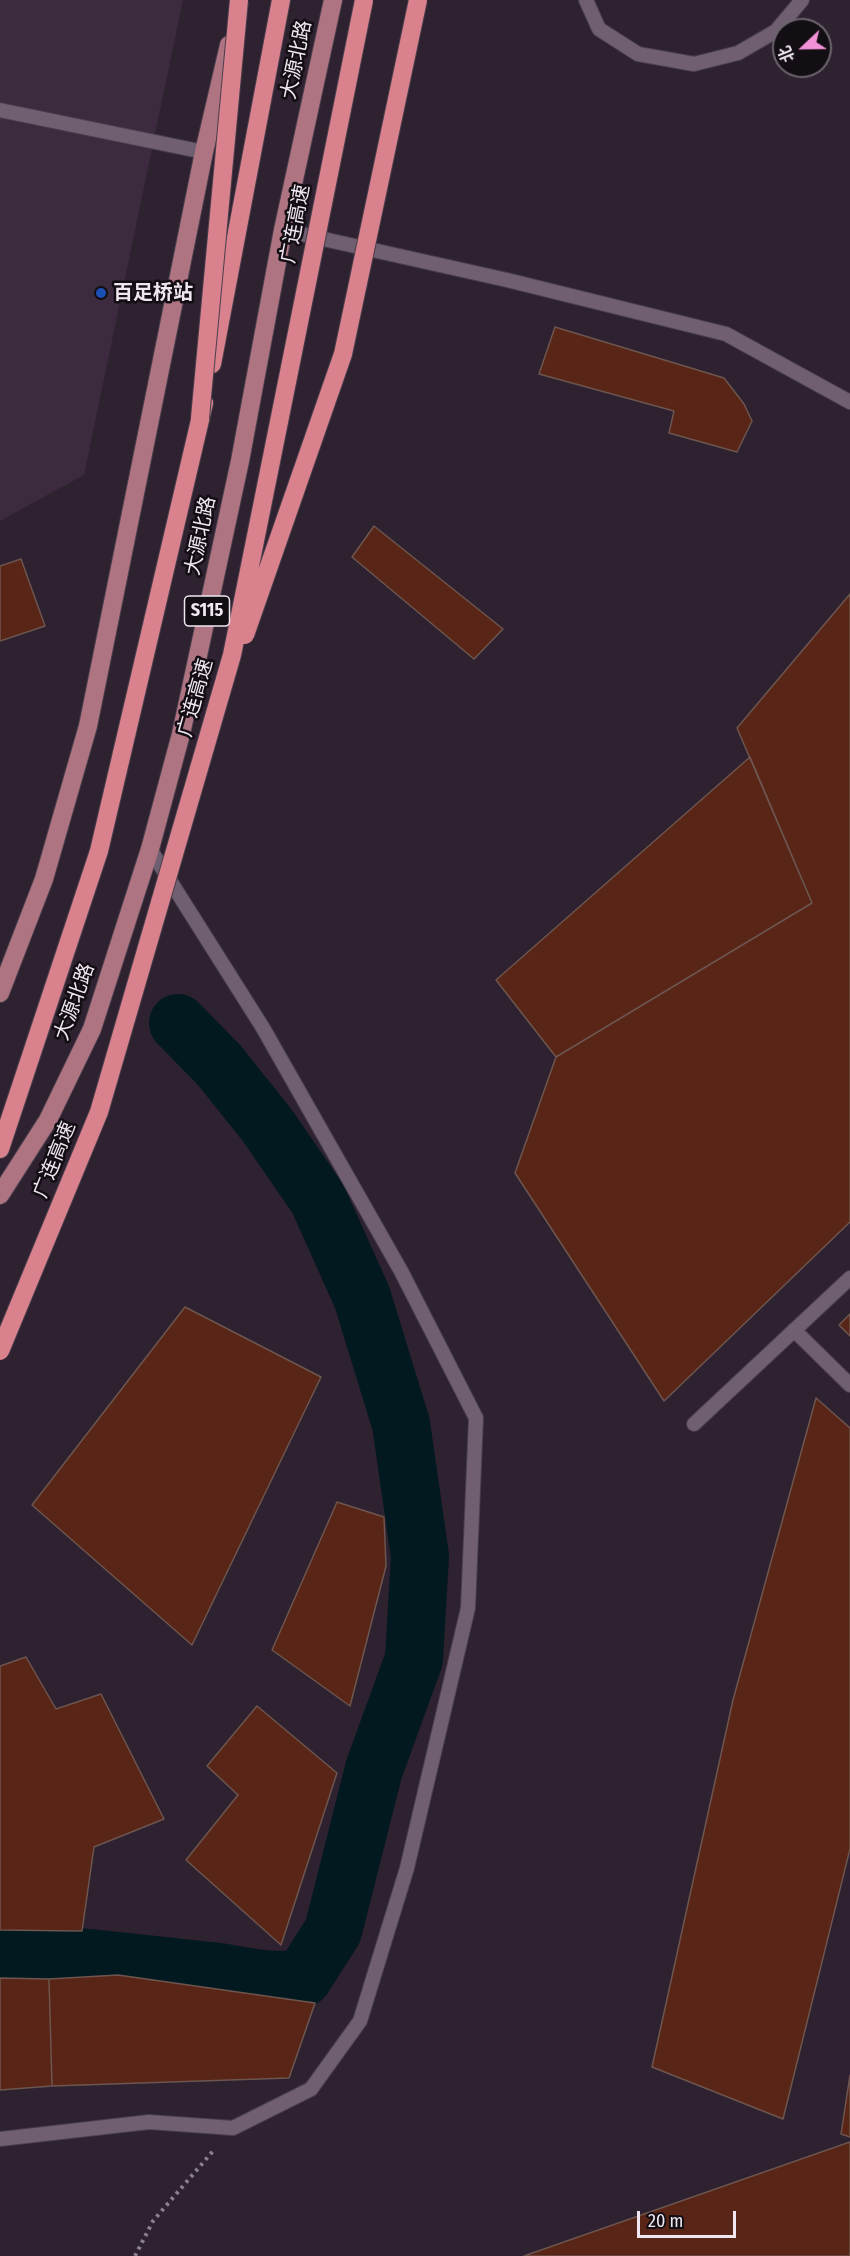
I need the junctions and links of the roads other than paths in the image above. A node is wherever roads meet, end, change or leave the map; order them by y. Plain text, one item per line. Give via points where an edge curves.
1 (239, 0) edge
2 (280, 0) edge
3 (333, 0) edge
4 (364, 0) edge
5 (418, 0) edge
6 (586, 0) edge
7 (802, 0) edge
8 (0, 110) edge
9 (204, 152) junction
10 (283, 230) junction
11 (850, 402) edge
12 (200, 418) junction
13 (198, 770) junction
14 (150, 849) junction
15 (0, 993) edge
16 (0, 1149) edge
17 (0, 1195) edge
18 (850, 1278) edge
19 (794, 1330) junction
20 (0, 1351) edge
21 (850, 1385) edge
22 (694, 1424) dead end
23 (0, 2139) edge

1 - 9 main road
1 - 12 highway, bridge
2 - 12 highway, bridge
3 - 10 main road, 大源北路 / S115
4 - 13 highway, 广连高速, bridge via 232,655
5 - 13 highway, bridge via 344,354
6 - 7 lane via 600,29 638,54 694,64 738,53 776,31
8 - 9 lane
9 - 15 main road via 88,726 44,879
10 - 11 lane via 726,334
10 - 14 main road, 大源北路 / S115 via 240,461 181,734
12 - 16 highway via 99,851
13 - 20 highway, 广连高速, bridge via 99,1112
14 - 17 main road, 大源北路 / S115 via 92,1029 48,1120
14 - 23 lane via 263,1028 401,1271 476,1418 468,1608 407,1868 360,2021 311,2089 233,2128 149,2122
18 - 19 lane
19 - 21 lane
19 - 22 lane

